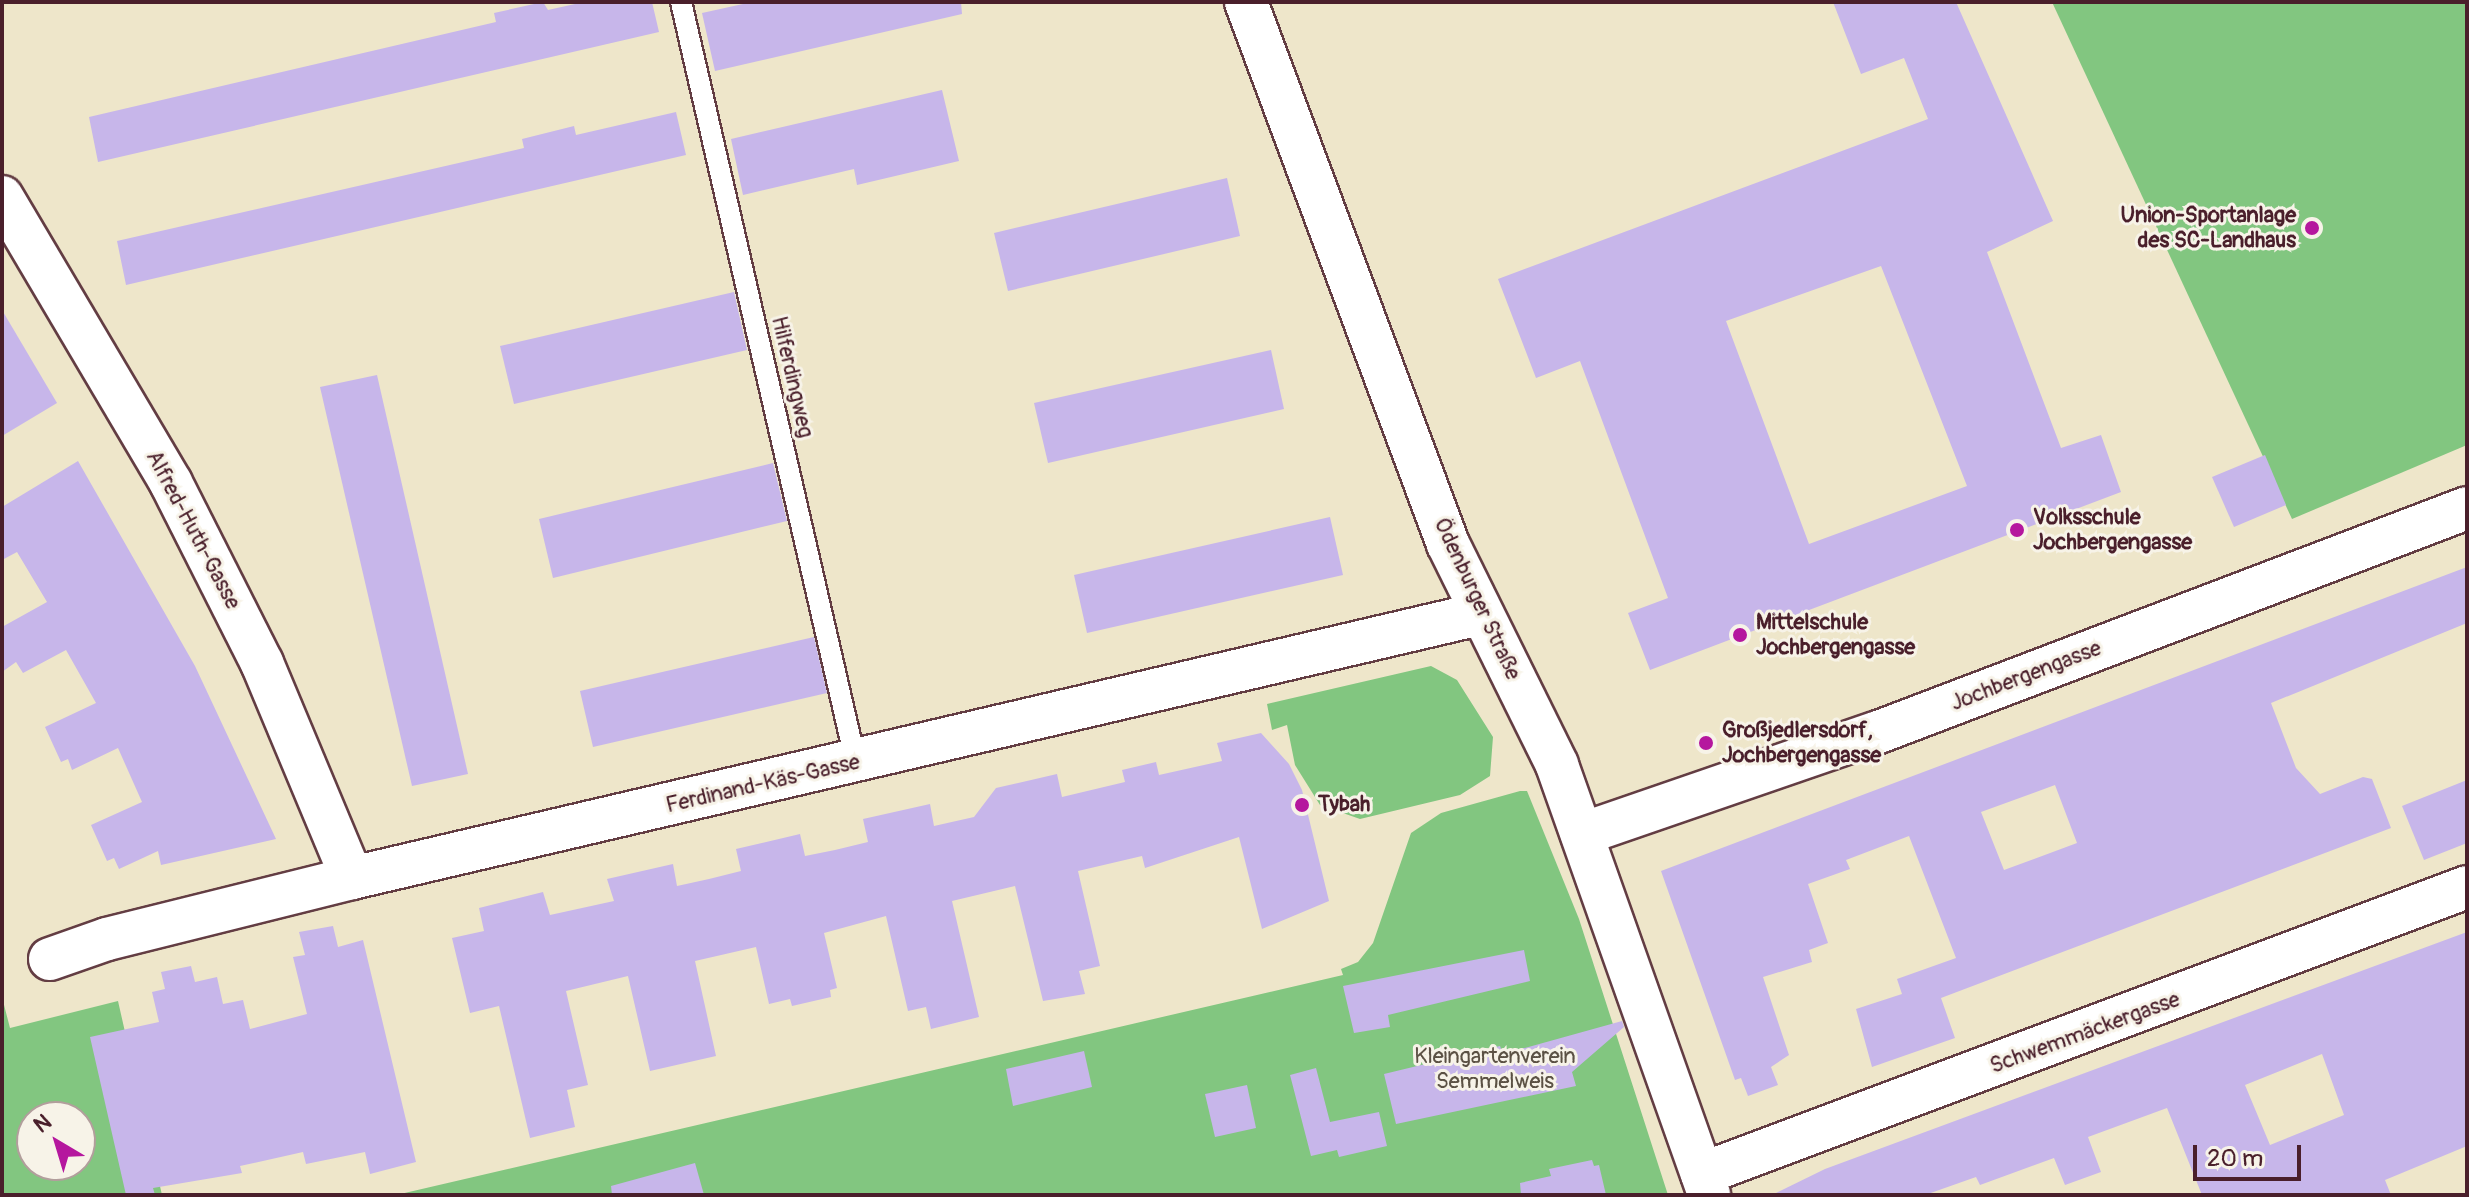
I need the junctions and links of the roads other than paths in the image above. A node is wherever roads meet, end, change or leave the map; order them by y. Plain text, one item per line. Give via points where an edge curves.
1 (681, 2) edge
2 (1246, 2) edge
3 (2, 197) edge
4 (2467, 508) edge
5 (1479, 614) junction
6 (856, 763) junction
7 (1582, 834) junction
8 (352, 878) junction
9 (2467, 887) edge
10 (50, 959) dead end
11 (1705, 1185) edge

1 - 6 lane, Hilferdingweg
2 - 5 street, Ödenburger Straße
3 - 8 street, Alfred-Huth-Gasse via 171,483 262,663
4 - 7 street, Jochbergengasse via 1890,727
5 - 6 street, Ferdinand-Käs-Gasse
5 - 7 street, Ödenburger Straße via 1557,765
6 - 8 street, Ferdinand-Käs-Gasse
7 - 11 street, Ödenburger Straße
8 - 10 street, Ferdinand-Käs-Gasse via 107,939
9 - 11 street, Schwemmäckergasse

